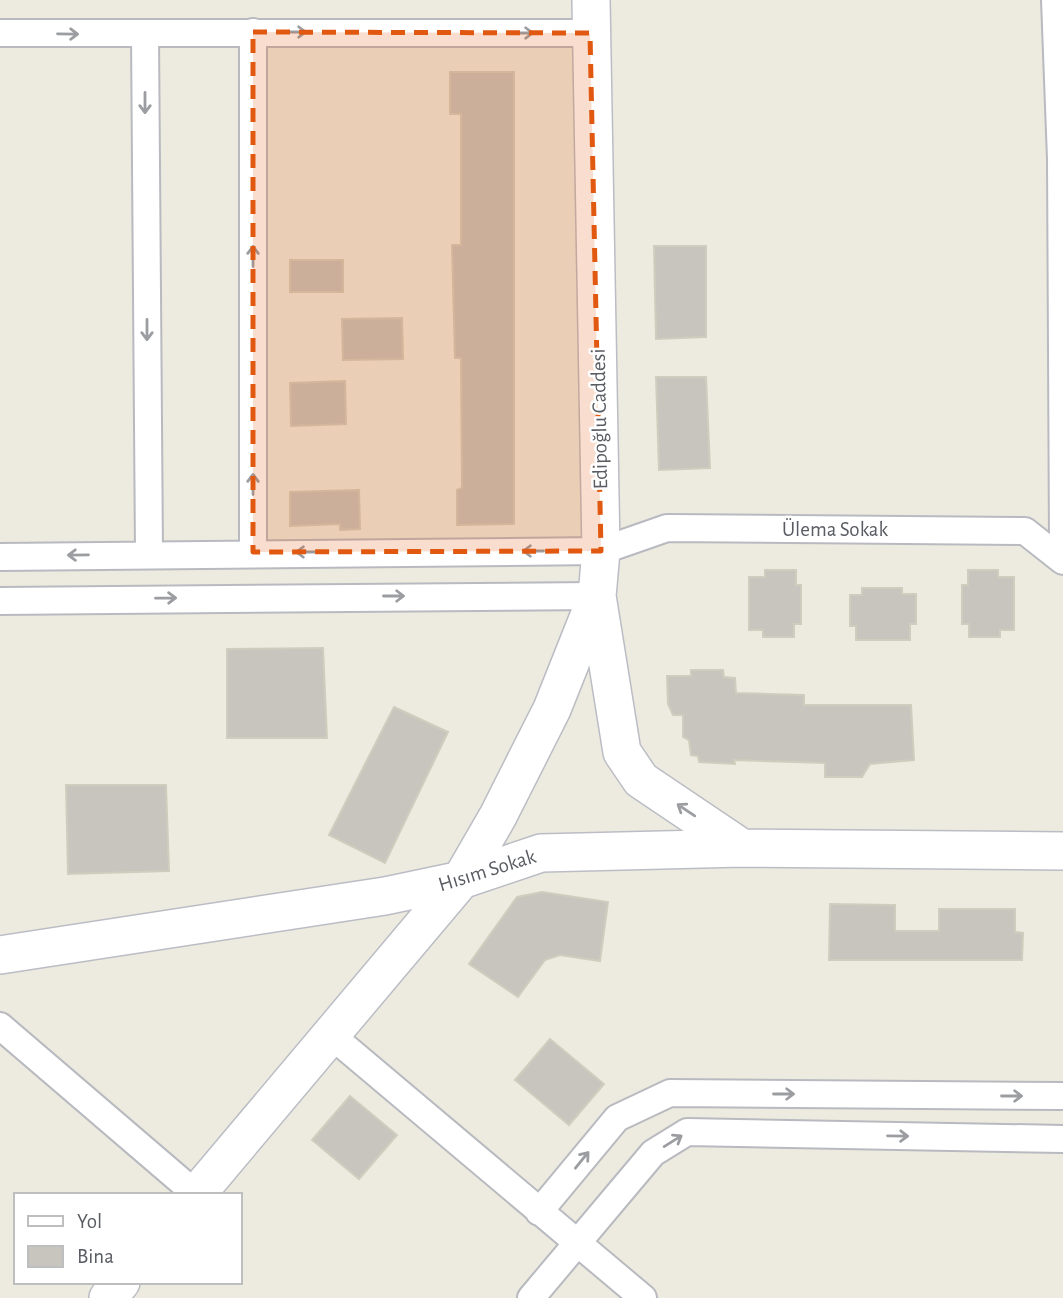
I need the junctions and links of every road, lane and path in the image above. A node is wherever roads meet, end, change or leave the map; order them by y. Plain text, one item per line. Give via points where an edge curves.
1 (1055, 0) edge
2 (590, 16) edge
3 (253, 32) junction
4 (0, 33) edge
5 (145, 34) junction
6 (1062, 159) edge
7 (1062, 356) edge
8 (1063, 545) edge
9 (601, 551) junction
10 (253, 552) junction
11 (149, 554) junction
12 (0, 557) edge
13 (1063, 561) edge
14 (597, 596) junction
15 (0, 601) edge
16 (742, 848) junction
17 (1063, 851) edge
18 (461, 880) junction
19 (0, 955) edge
20 (0, 1026) edge
21 (332, 1036) junction
22 (1063, 1096) edge
23 (1063, 1139) edge
24 (194, 1193) edge
25 (198, 1193) edge
26 (539, 1212) junction
27 (576, 1243) junction
28 (119, 1284) edge
29 (108, 1298) edge
30 (531, 1298) edge
31 (643, 1298) edge

1 - 6 street
3 -> 2 street
2 - 9 street, Edipoğlu Caddesi
3 - 5 street
10 -> 3 street
4 -> 5 street
5 -> 11 street
6 - 7 street
7 - 8 street
9 -> 10 street, Ülema Sokak
9 - 13 street, Ülema Sokak via 667,528 1025,531
9 - 14 street, Edipoğlu Caddesi
10 - 11 street, Ülema Sokak
11 -> 12 street, Ülema Sokak
15 -> 14 street
16 -> 14 street via 641,780 622,752
14 - 18 street, Edipoğlu Caddesi via 552,709
16 - 17 street, Hısım Sokak
16 - 18 street, Hısım Sokak via 541,853
18 - 19 street, Hısım Sokak via 371,899
18 - 21 street, Edipoğlu Caddesi
20 - 24 street
21 - 25 street, Edipoğlu Caddesi
21 - 26 street
26 -> 22 street via 617,1118 670,1093
27 -> 23 street via 653,1153 687,1132
26 - 27 street
27 - 30 street
27 - 31 street
28 - 29 street

